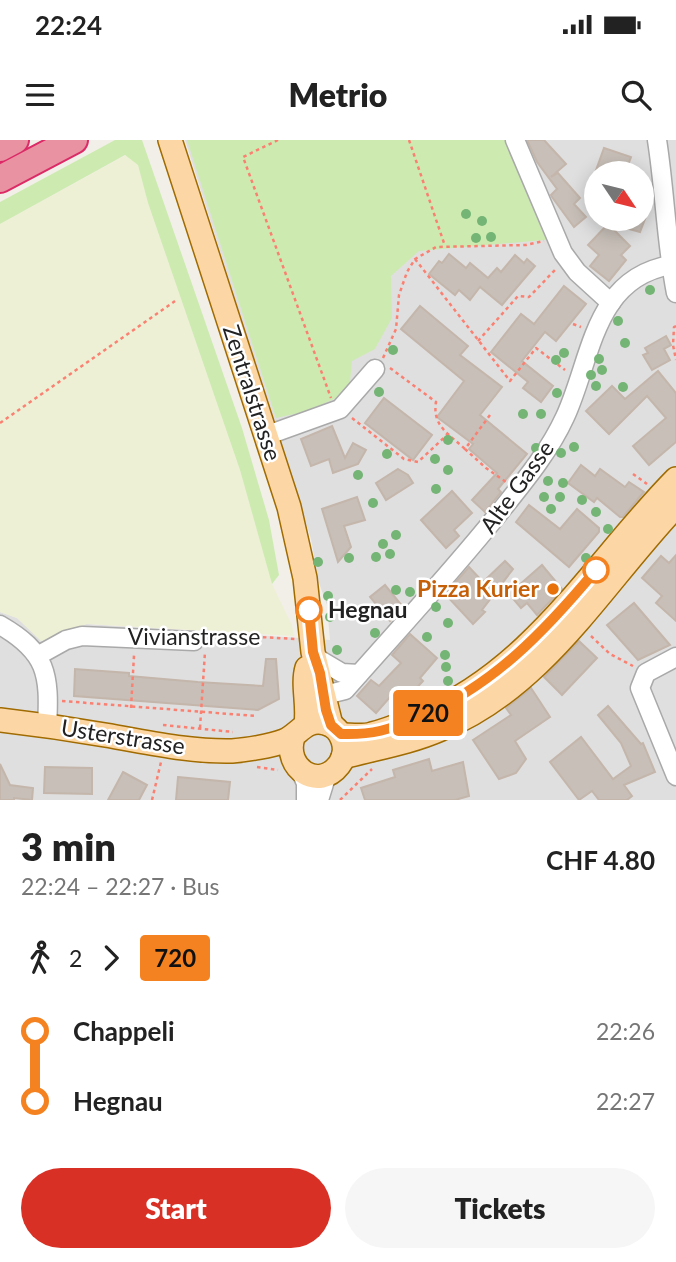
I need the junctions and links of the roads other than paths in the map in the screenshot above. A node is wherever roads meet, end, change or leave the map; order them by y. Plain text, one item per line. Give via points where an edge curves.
1 (15, 140) edge
2 (74, 140) edge
3 (170, 140) edge
4 (515, 140) edge
5 (657, 140) edge
6 (0, 148) edge
7 (0, 180) edge
8 (671, 265) junction
9 (676, 293) edge
10 (611, 303) junction
11 (375, 369) dead end
12 (265, 436) junction
13 (676, 479) edge
14 (676, 506) edge
15 (0, 625) edge
16 (200, 638) road end
17 (313, 649) junction
18 (39, 656) junction
19 (676, 657) edge
20 (359, 674) junction
21 (337, 692) dead end
22 (0, 720) edge
23 (47, 726) junction
24 (338, 739) junction
25 (298, 747) junction
26 (327, 774) junction
27 (676, 776) edge
28 (306, 800) edge
29 (319, 800) edge

1 - 6 highway
2 - 7 highway
3 - 12 main road, Zentralstrasse
4 - 10 street via 555,239 571,265
5 - 8 street
8 - 9 street
8 - 10 street, Alte Gasse via 641,273
10 - 20 street, Alte Gasse via 594,331 565,418 537,465 471,548
11 - 12 street via 338,410
12 - 17 main road, Zentralstrasse via 300,555
13 - 24 main road, Usterstrasse via 562,610 506,665 460,698 431,712 370,735
14 - 24 main road, Usterstrasse via 541,661 479,709 404,743
15 - 18 street
16 - 18 street, Vivianstrasse via 82,636
17 - 20 street via 342,673
17 - 24 main road, Zentralstrasse
17 - 25 main road, Zentralstrasse via 305,674 308,711
18 - 23 street via 48,684
19 - 27 street via 646,673 640,688
20 - 21 street, Alte Gasse
22 - 23 main road, Usterstrasse
23 - 25 main road, Usterstrasse via 222,751 281,742
24 - 25 main road, Usterstrasse via 315,722
24 - 26 main road via 338,766
25 - 26 main road, Usterstrasse via 318,776
25 - 28 street, Zentralstrasse
26 - 29 street

